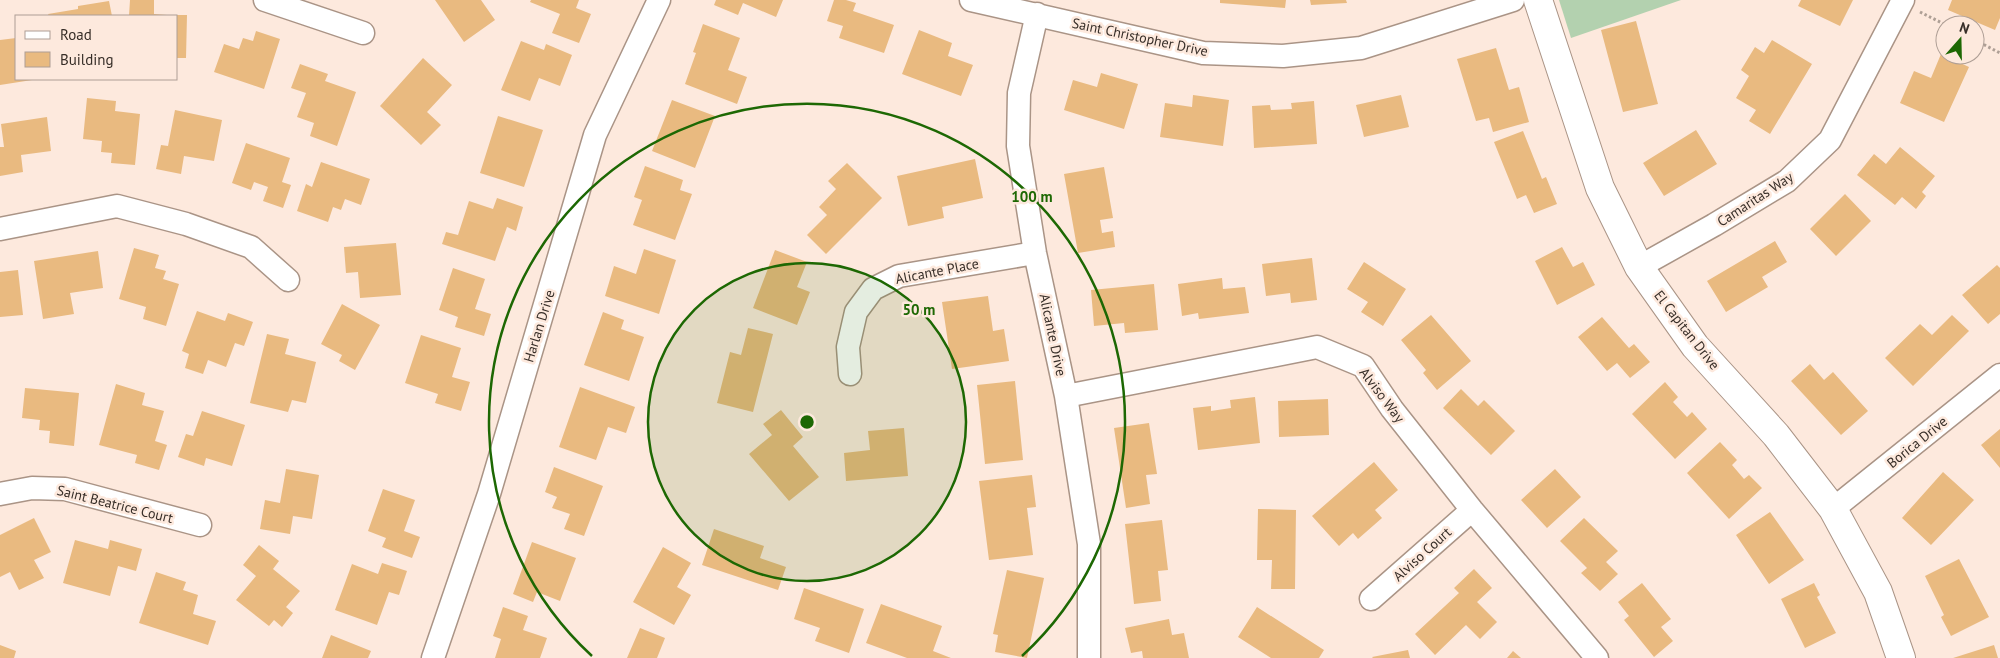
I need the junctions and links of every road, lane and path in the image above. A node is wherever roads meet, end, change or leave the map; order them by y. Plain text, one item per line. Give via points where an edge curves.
1 (265, 0) edge
2 (659, 0) edge
3 (972, 0) edge
4 (1513, 0) edge
5 (1538, 0) edge
6 (1903, 1) edge
7 (1037, 14) junction
8 (1935, 19) edge
9 (363, 33) dead end
10 (1985, 45) edge
11 (2000, 53) edge
12 (0, 229) edge
13 (1035, 253) junction
14 (1639, 267) junction
15 (288, 280) dead end
16 (850, 374) dead end
17 (2000, 375) edge
18 (1066, 396) junction
19 (0, 494) edge
20 (1833, 509) junction
21 (1472, 510) junction
22 (200, 525) dead end
23 (1371, 599) dead end
24 (433, 658) edge
25 (1089, 658) edge
26 (1597, 658) edge
27 (1901, 658) edge

1 - 9 street
2 - 24 street, Harlan Drive via 595,135 488,494
3 - 7 street, Saint Christopher Drive
4 - 7 street, Saint Christopher Drive via 1361,48 1283,56 1203,53
5 - 14 street, El Capitan Drive via 1600,188
6 - 8 path
6 - 14 street, Camaritas Way via 1830,140 1787,181
7 - 13 street, Alicante Drive via 1019,92 1018,146
10 - 11 path
12 - 15 street via 117,206 251,246
13 - 16 street, Alicante Place via 899,276 873,288 856,312 848,347
13 - 18 street, Alicante Drive
14 - 20 street, El Capitan Drive via 1695,346 1776,435
17 - 20 street, Borica Drive
18 - 21 street, Alviso Way via 1318,347 1362,366
18 - 25 street, Alicante Drive via 1088,544
19 - 22 street, Saint Beatrice Court via 32,488 65,489
20 - 27 street, El Capitan Drive via 1878,592
21 - 23 street, Alviso Court
21 - 26 street, Alviso Way

